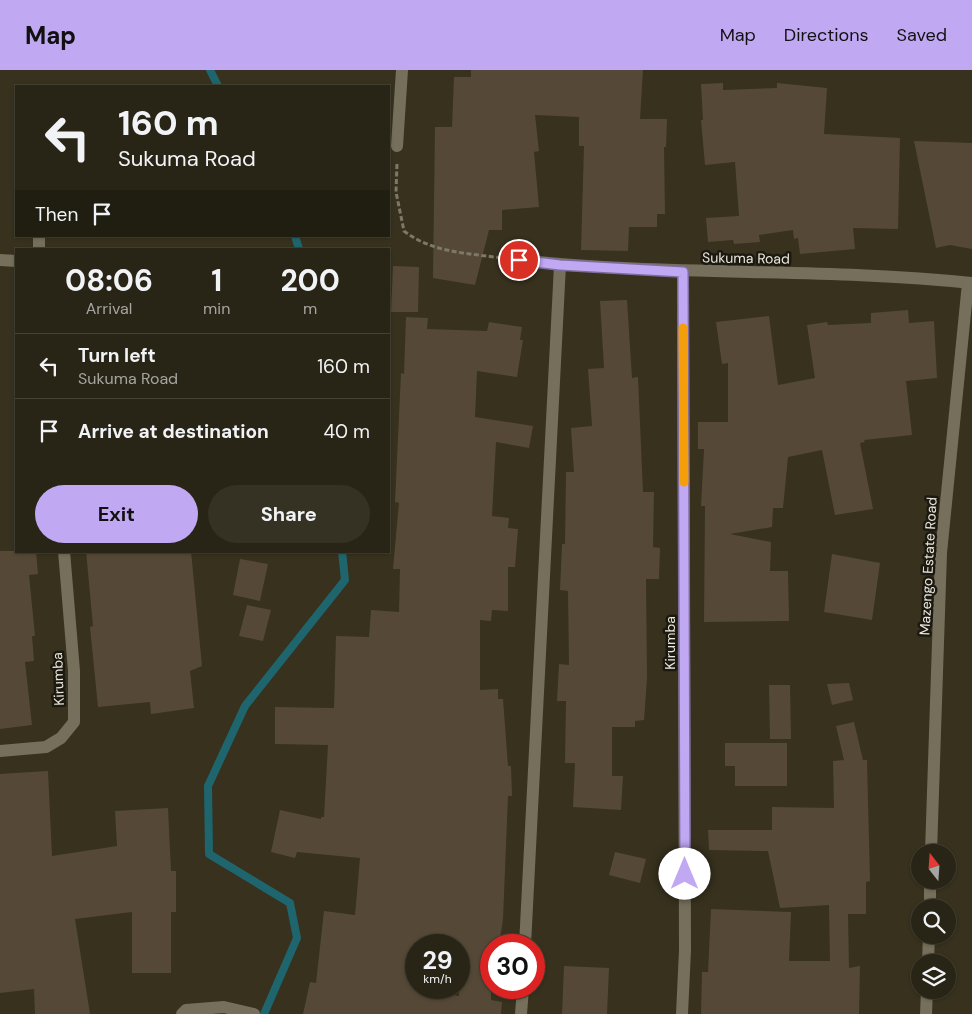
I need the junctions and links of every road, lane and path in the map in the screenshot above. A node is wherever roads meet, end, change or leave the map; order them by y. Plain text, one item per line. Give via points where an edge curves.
1 (402, 70) edge
2 (397, 146) joint
3 (0, 260) edge
4 (519, 260) joint
5 (15, 261) edge
6 (560, 265) junction
7 (683, 272) junction
8 (970, 283) edge
9 (64, 553) edge
10 (0, 750) edge
11 (931, 844) edge
12 (526, 934) edge
13 (522, 999) edge
14 (927, 999) edge
15 (182, 1014) edge
16 (254, 1014) edge
17 (521, 1014) edge
18 (682, 1014) edge
19 (926, 1014) edge

1 - 2 street
2 - 4 path via 396,192 404,231 417,241 440,250
3 - 5 street
4 - 6 street, Sukuma Road
6 - 7 street, Sukuma Road
6 - 12 street
7 - 8 street, Sukuma Road via 812,274
7 - 18 street, Kirumba via 685,950
8 - 11 street, Mazengo Estate Road via 941,553
9 - 10 street, Kirumba via 74,671 74,722 61,738 46,747
13 - 17 street
14 - 19 street
15 - 16 street via 186,1010 224,1007

